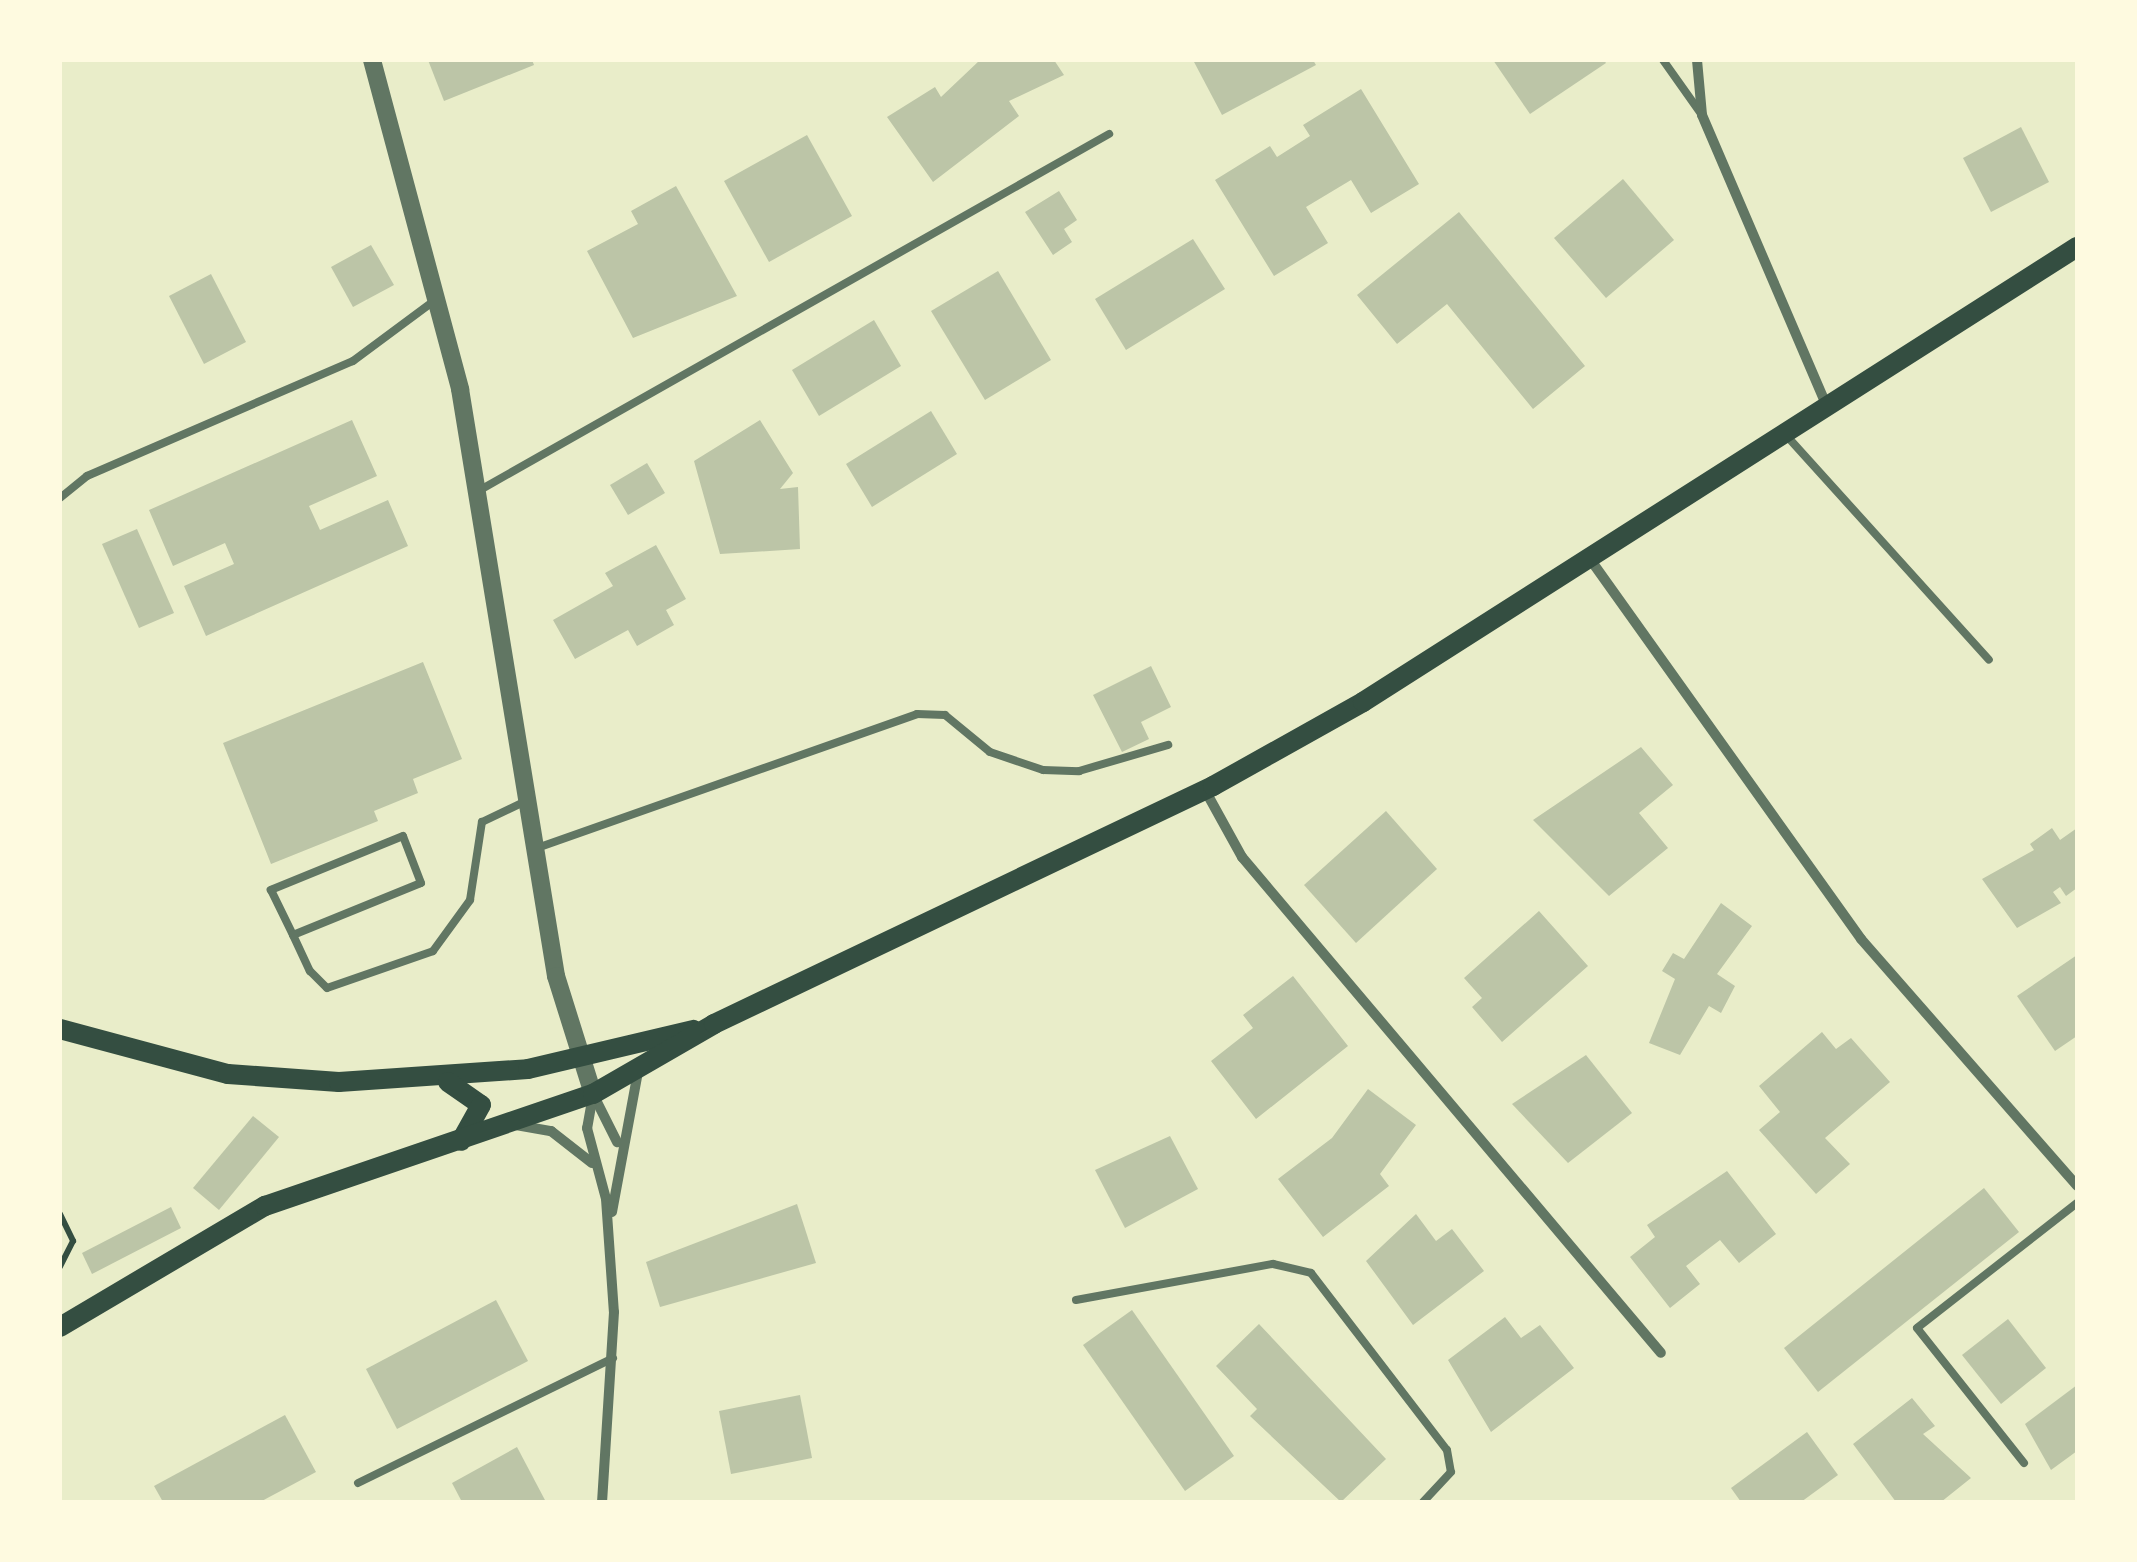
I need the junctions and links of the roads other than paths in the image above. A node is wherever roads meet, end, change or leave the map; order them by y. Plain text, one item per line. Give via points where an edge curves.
1 (372, 60) edge
2 (1663, 60) edge
3 (1697, 60) edge
4 (1702, 114) junction
5 (1108, 134) dead end
6 (2077, 246) edge
7 (438, 297) junction
8 (1826, 407) junction
9 (1785, 434) junction
10 (480, 490) junction
11 (60, 498) edge
12 (1590, 558) junction
13 (1990, 660) dead end
14 (1168, 745) dead end
15 (1205, 790) junction
16 (526, 802) junction
17 (533, 849) junction
18 (293, 935) junction
19 (714, 1024) junction
20 (60, 1029) edge
21 (578, 1059) junction
22 (639, 1071) junction
23 (438, 1080) junction
24 (594, 1094) junction
25 (515, 1125) junction
26 (459, 1142) junction
27 (619, 1155) junction
28 (596, 1167) junction
29 (2077, 1186) edge
30 (2077, 1203) edge
31 (610, 1233) junction
32 (1076, 1300) dead end
33 (60, 1327) edge
34 (1661, 1353) dead end
35 (613, 1358) junction
36 (2024, 1463) dead end
37 (358, 1483) dead end
38 (602, 1502) edge
39 (1423, 1502) edge

1 - 7 street
2 - 4 lane
3 - 4 street
4 - 8 street
5 - 10 lane
6 - 8 main road
7 - 10 street
7 - 11 lane via 353,360 86,476
8 - 9 main road
9 - 12 main road
9 - 13 lane
10 - 16 street
12 - 15 main road
12 - 29 street via 1861,939
14 - 17 lane via 1079,771 1043,770 990,752 945,715 917,714
15 - 19 main road
15 - 34 street via 1242,857
16 - 17 street
16 - 18 lane via 482,822 470,900 432,951 333,990 314,977
17 - 21 street
18 - 18 lane via 422,882 403,836 272,890
19 - 21 main road
19 - 22 main road
20 - 23 main road via 228,1074
21 - 23 main road
21 - 24 street
22 - 24 main road
22 - 27 street
23 - 26 main road via 460,1084 481,1105
24 - 25 main road
24 - 27 street
24 - 28 street via 587,1128
25 - 26 main road
25 - 28 street via 566,1139
26 - 33 main road via 265,1206
27 - 31 street
28 - 31 street
30 - 36 lane via 1918,1328
31 - 35 street
32 - 39 lane via 1273,1264 1311,1273 1448,1450 1451,1472
35 - 37 lane
35 - 38 street

